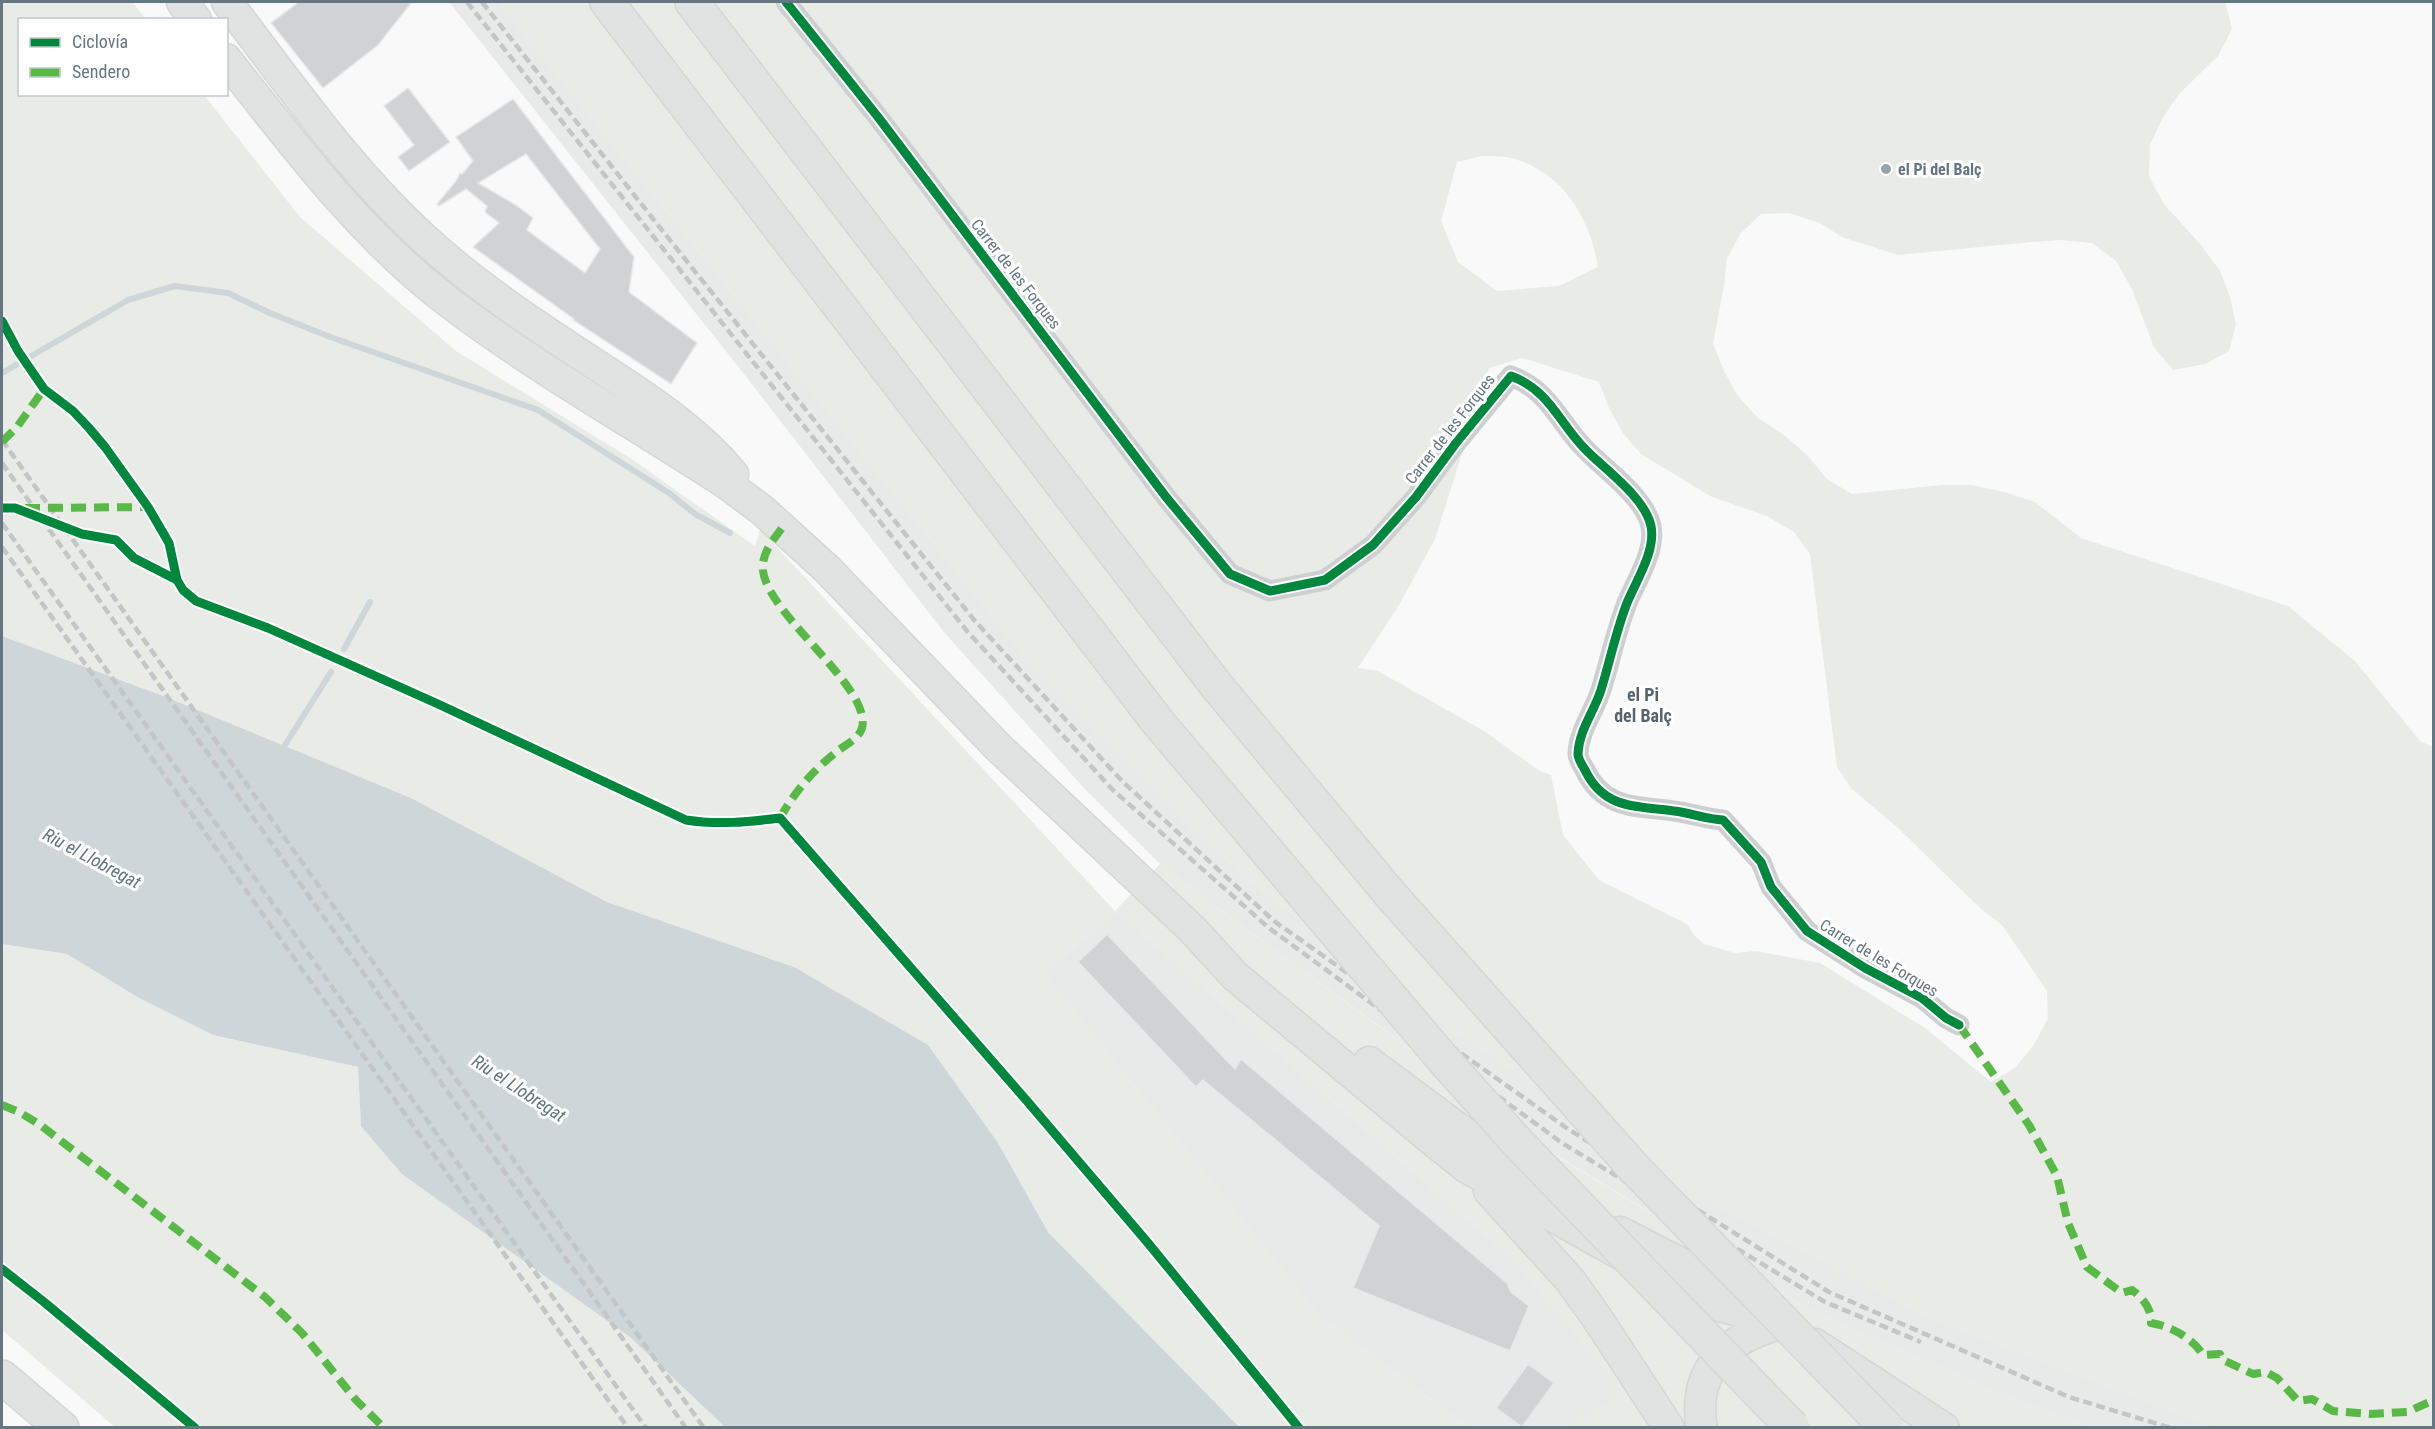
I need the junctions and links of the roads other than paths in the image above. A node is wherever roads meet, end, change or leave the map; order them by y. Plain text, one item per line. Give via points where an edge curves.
1 (182, 2) edge
2 (227, 2) edge
3 (607, 2) edge
4 (692, 2) edge
5 (786, 2) edge
6 (194, 18) edge
7 (228, 62) edge
8 (762, 510) junction
9 (1192, 929) junction
10 (1959, 1025) dead end
11 (1466, 1167) junction
12 (1784, 1323) junction
13 (2, 1377) edge
14 (62, 1428) edge
15 (1669, 1428) edge
16 (1702, 1428) edge
17 (1793, 1428) edge
18 (1887, 1428) edge
19 (1944, 1428) edge

1 - 6 main road
2 - 8 main road via 358,171 408,224 517,312 704,442
3 - 17 highway, bridge via 1158,721 1442,1059
4 - 18 highway, bridge via 1216,685 1390,894 1635,1169
5 - 10 street, Carrer de les Forques via 1166,497 1230,574 1270,591 1325,580 1374,545 1511,376 1527,382 1549,401 1585,450 1646,512 1653,536 1585,725 1578,756 1587,777 1607,798 1634,808 1723,820 1761,862 1772,887 1807,931 1922,998
7 - 8 main road via 321,180 390,251 445,299 505,343 728,484
8 - 9 main road via 827,568 1006,755
9 - 11 main road via 1235,976
9 - 12 main road via 1498,1158 1585,1214 1716,1281
11 - 12 main road via 1708,1303
11 - 15 main road via 1570,1280
12 - 16 main road via 1748,1334 1719,1357 1702,1393
12 - 19 main road
13 - 14 highway

